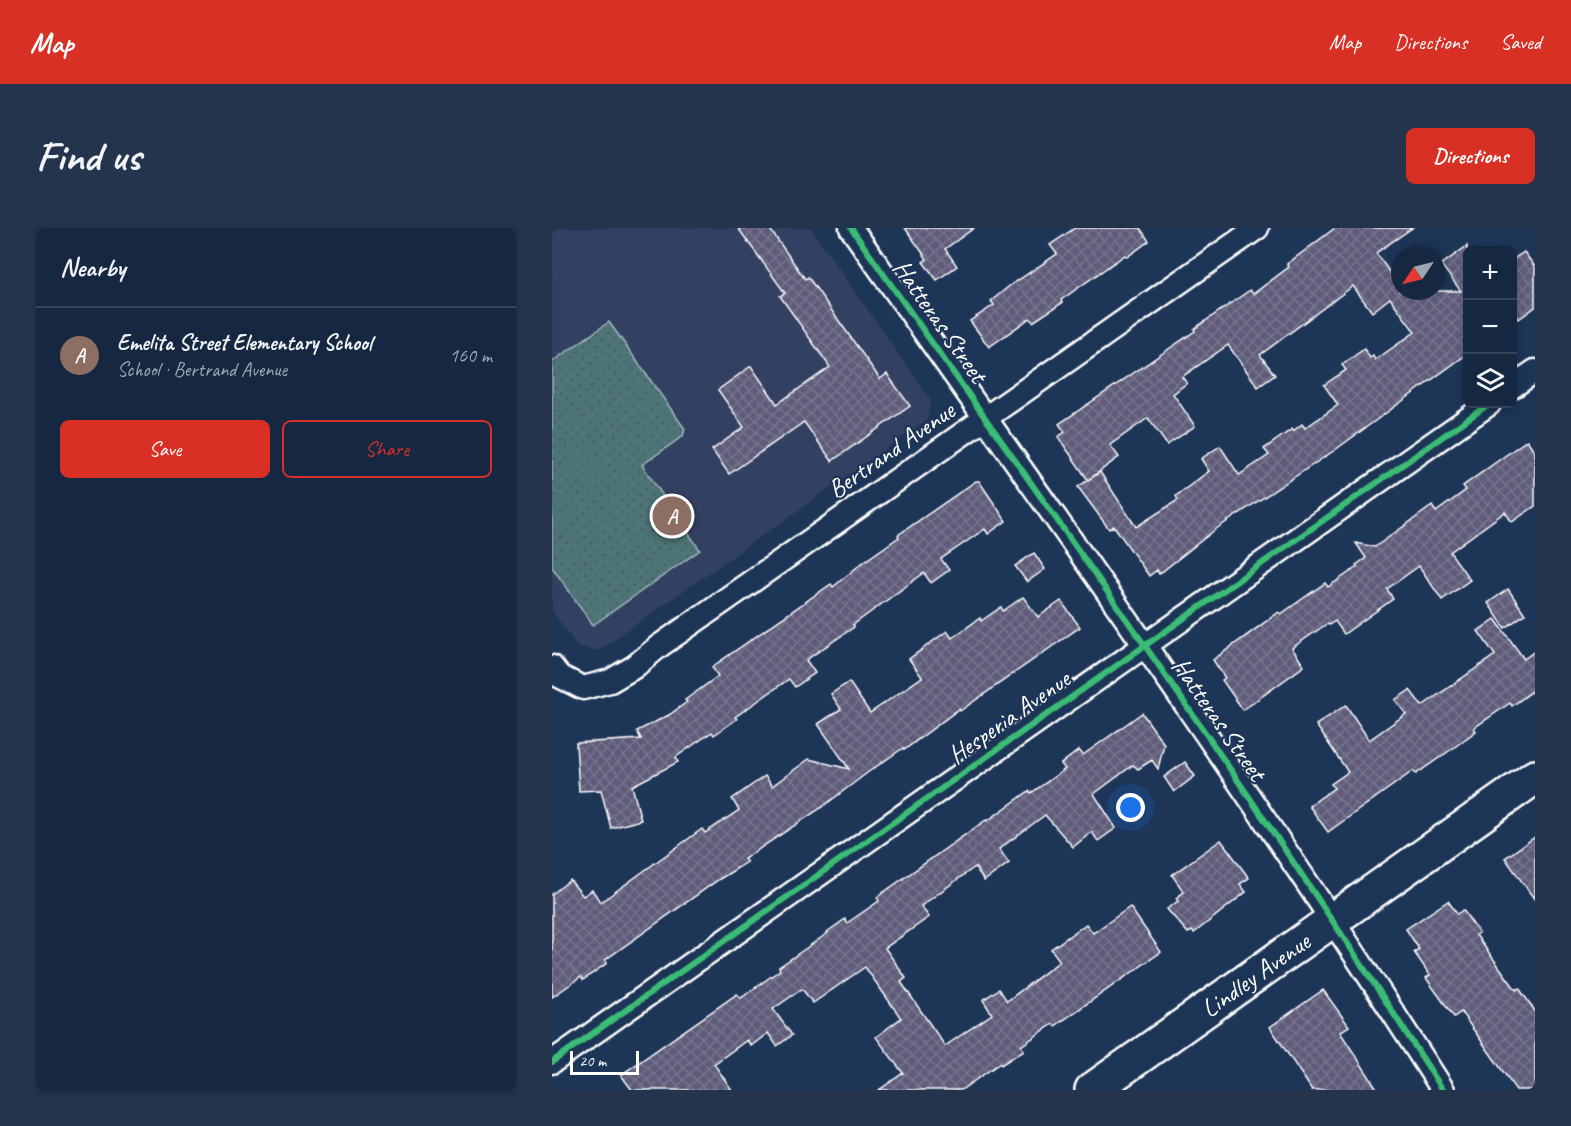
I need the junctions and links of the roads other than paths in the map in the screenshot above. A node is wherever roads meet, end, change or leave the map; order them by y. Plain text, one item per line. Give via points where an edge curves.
1 (851, 228) edge
2 (1257, 228) edge
3 (1535, 371) edge
4 (1517, 384) edge
5 (1483, 408) edge
6 (985, 418) junction
7 (1144, 646) junction
8 (552, 667) edge
9 (1535, 777) edge
10 (1334, 920) junction
11 (552, 1062) edge
12 (1092, 1090) edge
13 (1443, 1090) edge

1 - 6 street, Hatteras Street
2 - 6 street, Bertrand Avenue
3 - 4 street
5 - 7 street, Hesperia Avenue
6 - 7 street, Hatteras Street
6 - 8 street, Bertrand Avenue via 610,681 583,688 559,676
7 - 10 street, Hatteras Street
7 - 11 street, Hesperia Avenue
9 - 10 main road, Lindley Avenue
10 - 12 main road, Lindley Avenue
10 - 13 street, Hatteras Street

